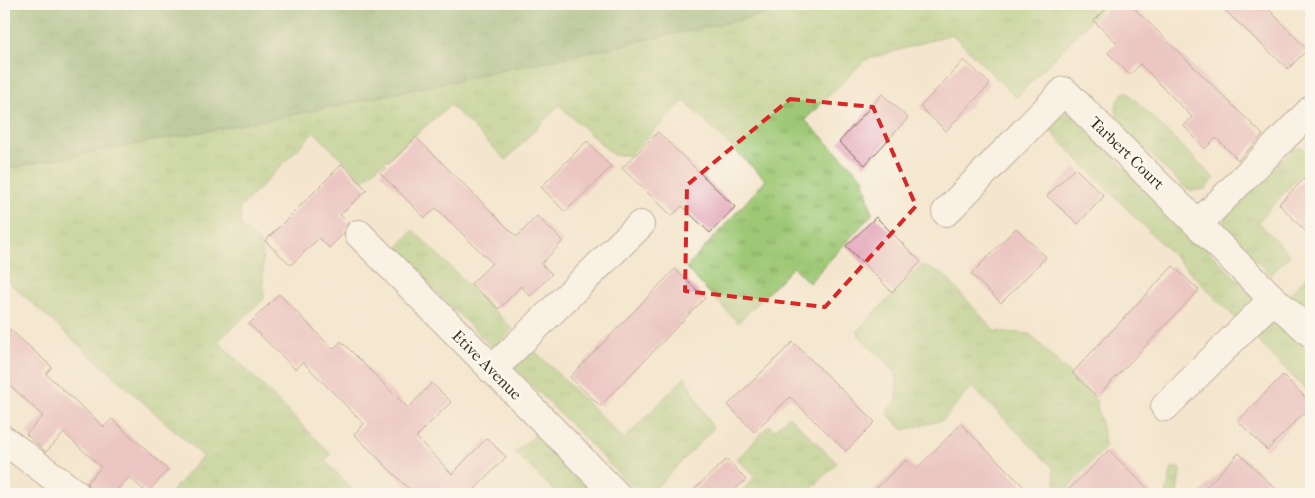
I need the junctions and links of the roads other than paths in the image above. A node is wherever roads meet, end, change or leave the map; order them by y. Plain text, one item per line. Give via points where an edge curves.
1 (1311, 110) edge
2 (946, 212) dead end
3 (1199, 224) junction
4 (640, 225) dead end
5 (359, 234) dead end
6 (1273, 299) junction
7 (1311, 333) edge
8 (492, 370) junction
9 (1165, 407) dead end
10 (4, 440) edge
11 (76, 494) edge
12 (616, 494) edge

1 - 3 street
2 - 3 street, Tarbert Court via 1064,91
3 - 6 street, Tarbert Court
4 - 8 street
5 - 8 street, Etive Avenue
6 - 7 street, Tarbert Court
6 - 9 street
8 - 12 street, Etive Avenue
10 - 11 street

